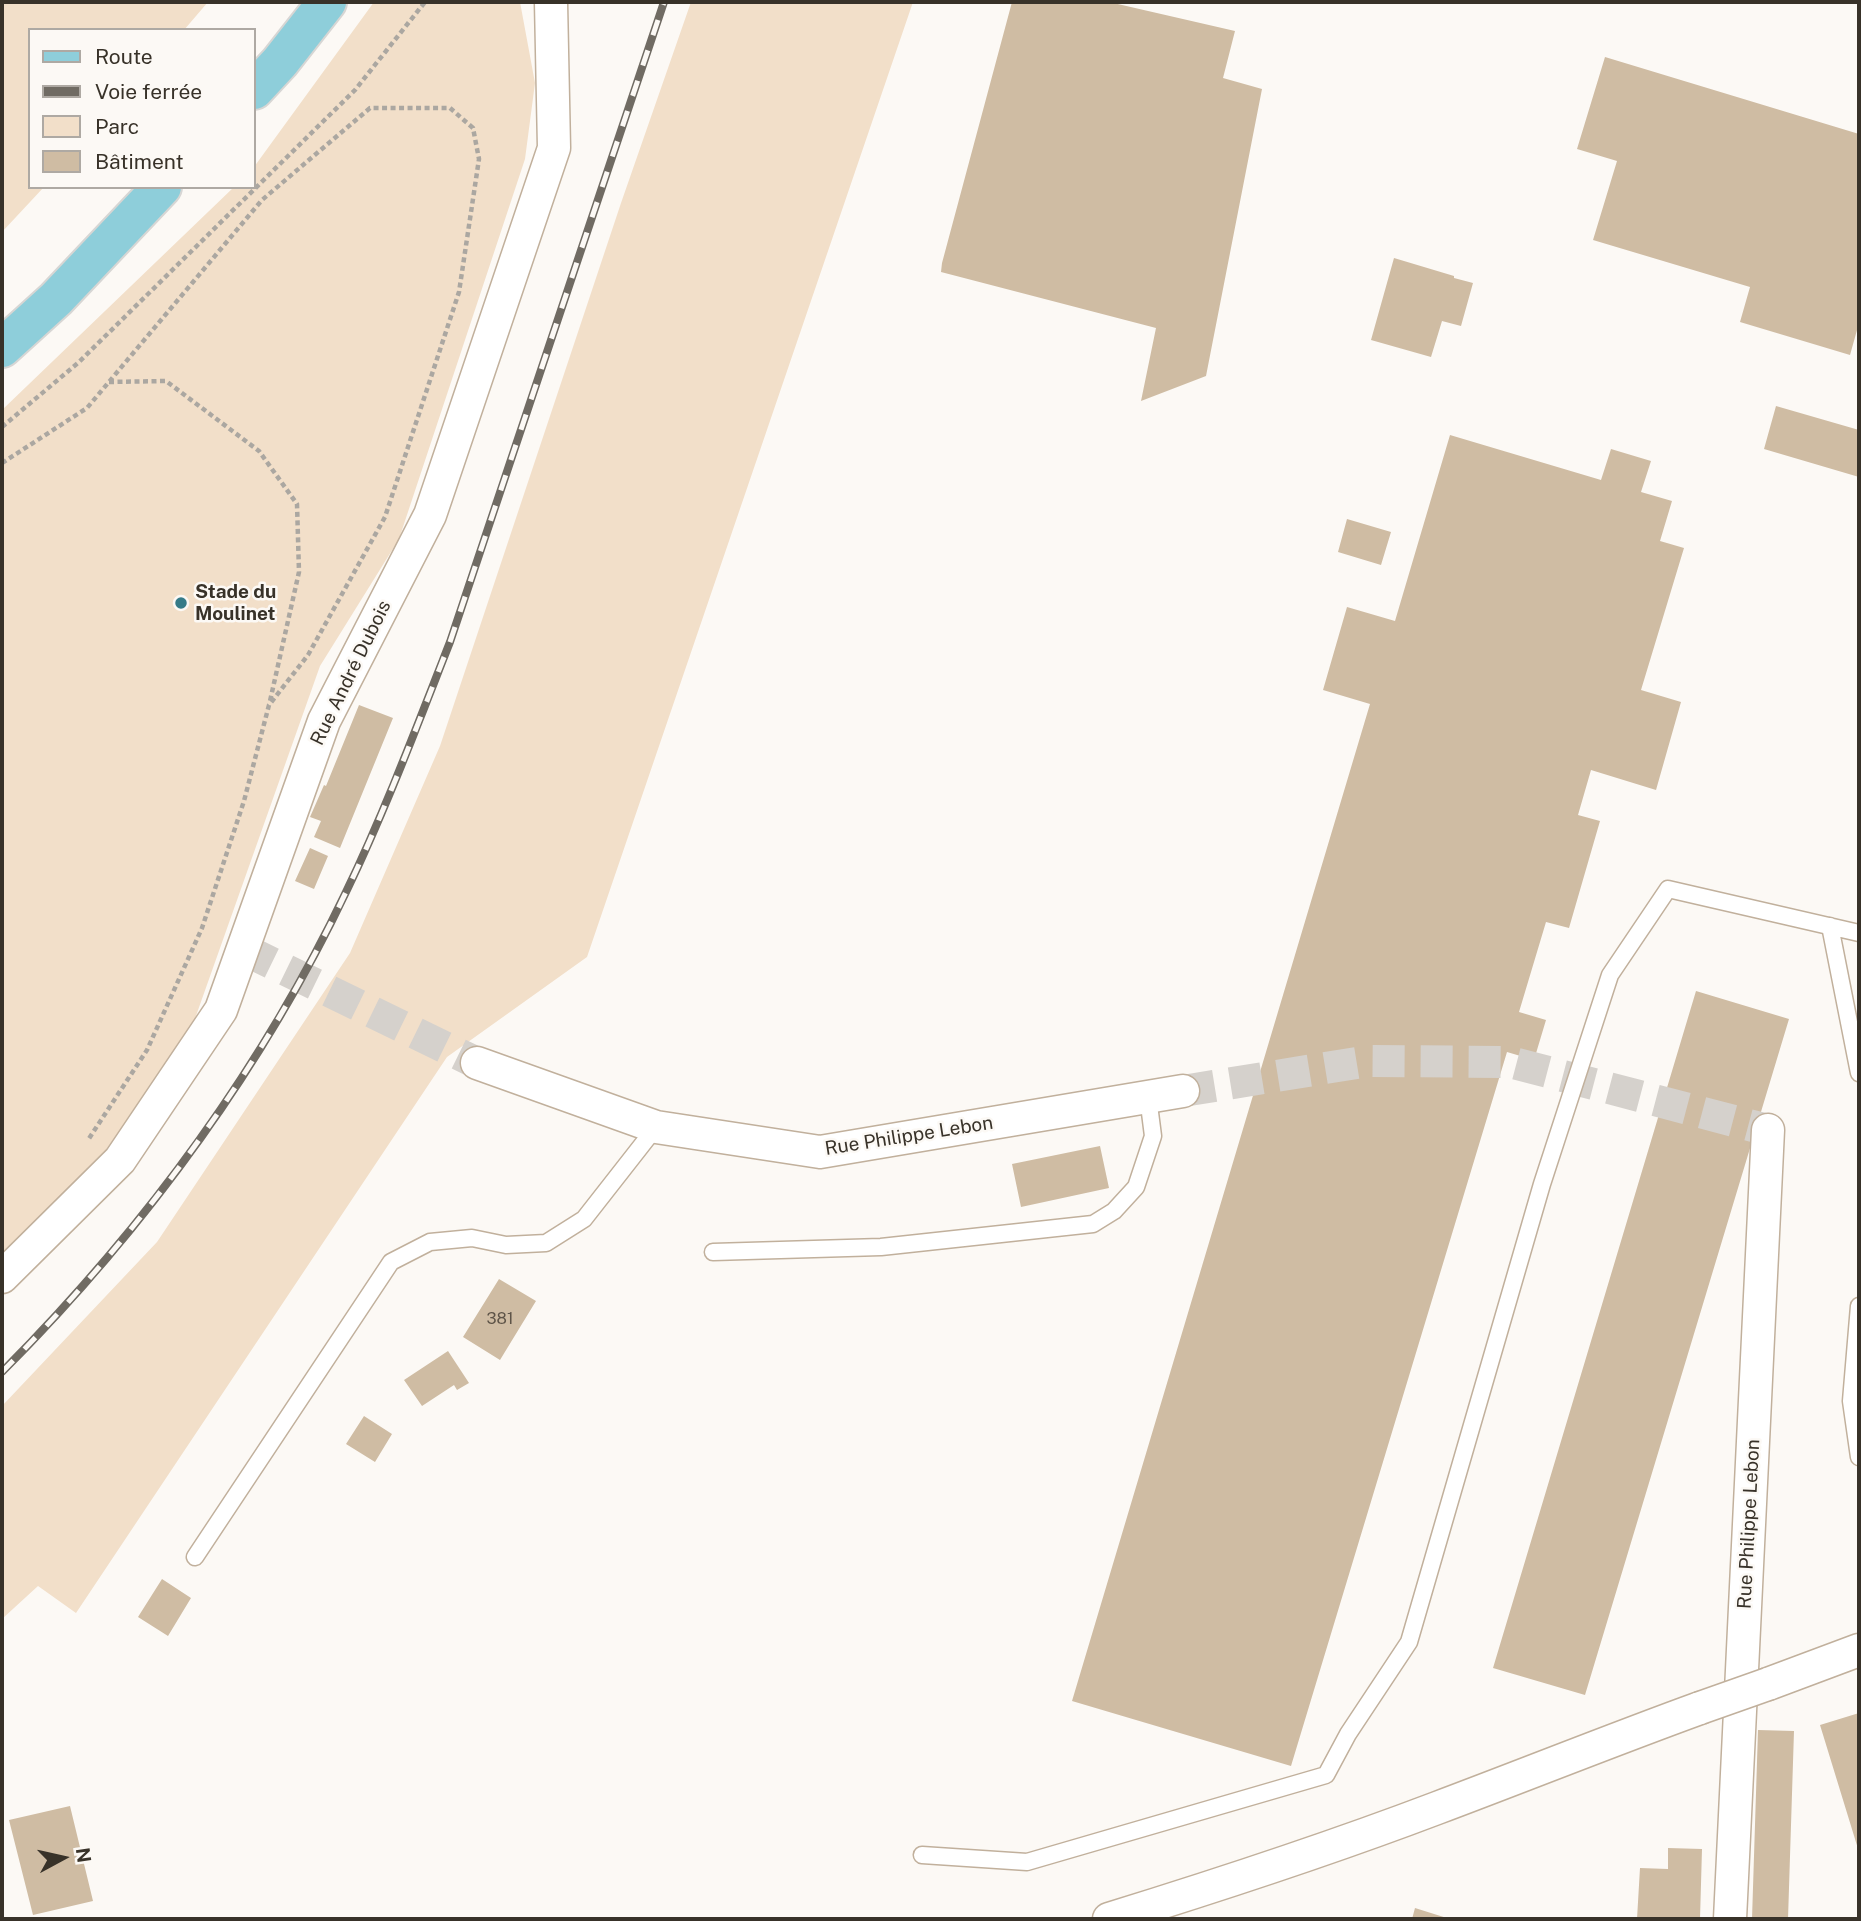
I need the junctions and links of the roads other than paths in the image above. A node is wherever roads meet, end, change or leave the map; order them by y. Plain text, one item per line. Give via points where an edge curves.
1 (327, 2) edge
2 (551, 2) edge
3 (256, 88) edge
4 (160, 189) edge
5 (2, 348) edge
6 (1830, 926) junction
7 (1859, 933) edge
8 (477, 1063) tunnel mouth
9 (1859, 1073) edge
10 (1183, 1091) tunnel mouth
11 (1149, 1097) junction
12 (656, 1128) junction
13 (1768, 1130) dead end
14 (713, 1252) dead end
15 (2, 1278) edge
16 (1859, 1306) edge
17 (1859, 1457) edge
18 (195, 1557) dead end
19 (1859, 1650) edge
20 (922, 1855) dead end
21 (1110, 1919) edge
22 (1730, 1919) edge

1 - 3 main road
2 - 15 street, Rue André Dubois via 554,148 430,515 324,721 221,1010 120,1160
4 - 5 main road via 56,299
6 - 7 lane
6 - 9 lane
6 - 20 lane via 1668,889 1609,975 1542,1184 1409,1642 1326,1775 1027,1862
8 - 12 street, Rue Philippe Lebon
10 - 11 street, Rue Philippe Lebon
11 - 12 street, Rue Philippe Lebon via 820,1152
11 - 14 lane via 1153,1136 1136,1187 1114,1211 1093,1224 881,1247
12 - 18 lane via 583,1219 546,1244 506,1245 472,1238 430,1242 391,1262
13 - 22 street, Rue Philippe Lebon
16 - 17 lane via 1851,1401
19 - 21 street, bridge via 1242,1878

